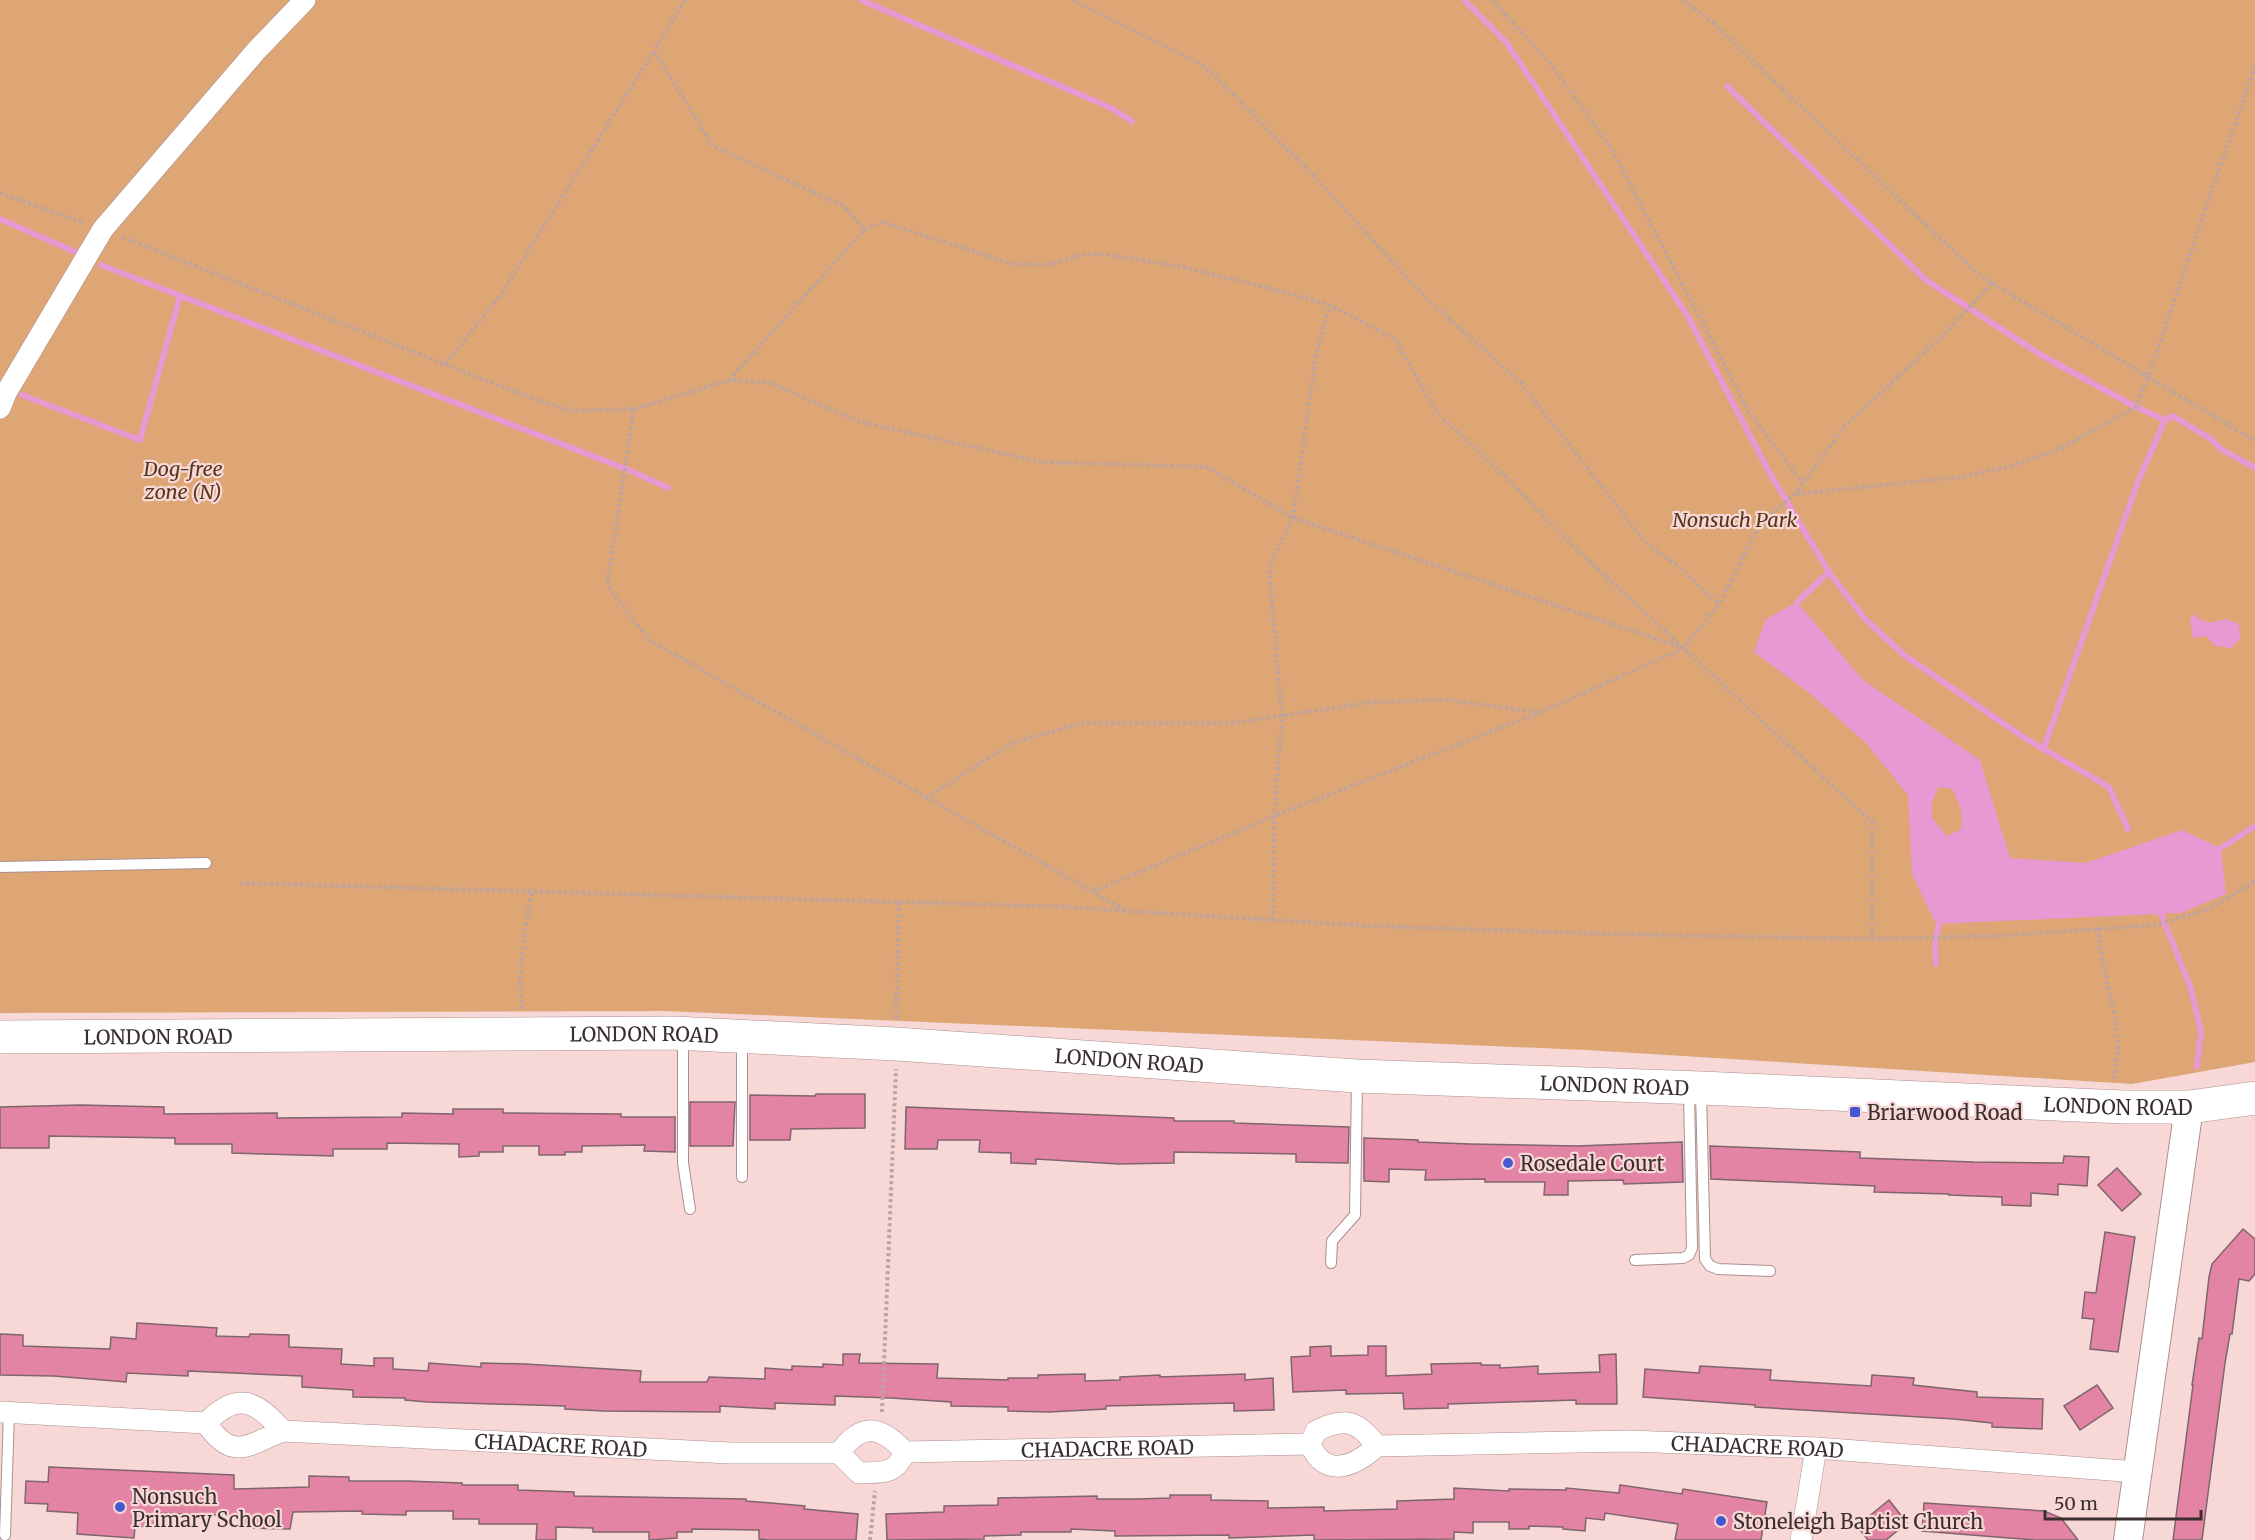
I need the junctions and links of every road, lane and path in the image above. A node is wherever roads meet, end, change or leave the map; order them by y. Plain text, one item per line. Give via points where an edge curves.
1 (304, 0) edge
2 (686, 0) edge
3 (1073, 0) edge
4 (1492, 0) edge
5 (1684, 0) edge
6 (654, 51) junction
7 (2255, 66) edge
8 (0, 193) edge
9 (102, 229) junction
10 (864, 230) junction
11 (1992, 283) junction
12 (1330, 305) junction
13 (446, 364) junction
14 (2148, 376) junction
15 (730, 380) junction
16 (0, 408) edge
17 (634, 409) junction
18 (2255, 441) edge
19 (1803, 483) junction
20 (1795, 494) junction
21 (1293, 518) junction
22 (1719, 604) junction
23 (1684, 648) junction
24 (1539, 713) junction
25 (1281, 717) junction
26 (926, 798) junction
27 (1274, 816) junction
28 (206, 863) dead end
29 (0, 867) edge
30 (2255, 881) edge
31 (240, 883) dead end
32 (532, 890) junction
33 (1094, 891) junction
34 (898, 902) junction
35 (1127, 911) junction
36 (1273, 920) junction
37 (2098, 928) junction
38 (1872, 939) junction
39 (526, 1034) junction
40 (683, 1034) junction
41 (742, 1036) junction
42 (0, 1037) edge
43 (896, 1044) junction
44 (1357, 1076) junction
45 (1695, 1088) junction
46 (2255, 1098) edge
47 (2113, 1106) junction
48 (2189, 1107) junction
49 (742, 1177) dead end
50 (690, 1209) dead end
51 (1635, 1260) dead end
52 (1331, 1263) dead end
53 (1770, 1271) dead end
54 (4, 1412) edge
55 (206, 1423) junction
56 (878, 1430) junction
57 (283, 1431) junction
58 (1310, 1444) junction
59 (1377, 1446) junction
60 (1816, 1448) junction
61 (904, 1452) junction
62 (839, 1453) junction
63 (2138, 1472) junction
64 (875, 1473) junction
65 (5, 1535) dead end
66 (870, 1540) edge
67 (1801, 1540) edge
68 (2128, 1540) edge

1 - 9 street
2 - 6 path
3 - 22 path via 1205,66 1430,301 1521,383 1645,542
4 - 19 path via 1551,65 1610,146 1749,412
5 - 11 path
6 - 10 path via 713,146 844,206
6 - 13 path via 500,296
7 - 14 path
8 - 9 path
9 - 13 path
9 - 16 street
10 - 12 path via 883,222 1013,264 1048,265 1081,255 1124,257 1188,268
10 - 15 path
11 - 14 path
11 - 19 path via 1947,331 1845,426
12 - 21 path via 1316,354
12 - 23 path via 1395,339 1437,413
13 - 17 path via 571,411
14 - 18 path
14 - 20 path via 2136,407 2061,449 2011,466 1962,477
15 - 17 path
15 - 21 path via 770,383 861,422 1041,462 1207,467
17 - 26 path via 607,585 649,640
19 - 20 path
20 - 22 path via 1754,536
21 - 23 path
21 - 25 path via 1269,567
22 - 23 path
23 - 24 path
23 - 38 path via 1872,822
24 - 25 path via 1447,700 1373,702
24 - 27 path
25 - 26 path via 1233,723 1082,723 1012,743
25 - 27 path
26 - 33 path
27 - 33 path
27 - 36 path
28 - 29 lane
30 - 37 path via 2210,909 2187,916 2156,925
31 - 32 path
32 - 34 path
32 - 39 path via 521,958 520,992
33 - 35 path
34 - 35 path
34 - 43 path
35 - 36 path
36 - 38 path via 1609,934
37 - 38 path
37 - 47 path via 2118,1045
39 - 40 highway, LONDON ROAD
39 - 42 highway, LONDON ROAD
40 - 41 highway, LONDON ROAD
40 - 50 lane via 683,1163
41 - 43 highway, LONDON ROAD
41 - 49 lane
43 - 44 highway, LONDON ROAD
43 - 56 path via 884,1394
44 - 45 highway, LONDON ROAD
44 - 52 lane via 1355,1215 1332,1240
45 - 47 highway, LONDON ROAD
45 - 51 lane via 1692,1248 1683,1258
45 - 53 lane via 1705,1259 1718,1269
46 - 48 highway, LONDON ROAD
47 - 48 highway, LONDON ROAD
48 - 63 street
54 - 55 street
54 - 65 lane
55 - 57 street, CHADACRE ROAD via 219,1440 240,1448
55 - 57 street via 232,1403 248,1404 259,1406
56 - 61 street
56 - 62 street via 859,1432
57 - 62 street, CHADACRE ROAD via 730,1453
58 - 59 street via 1315,1456 1342,1467 1356,1463
58 - 59 street via 1316,1431 1341,1421 1357,1425
58 - 61 street, CHADACRE ROAD
59 - 60 street, CHADACRE ROAD via 1630,1441
60 - 63 street, CHADACRE ROAD
60 - 67 street
61 - 64 street via 901,1462 888,1472
62 - 64 street via 859,1473
63 - 68 street
64 - 66 path

